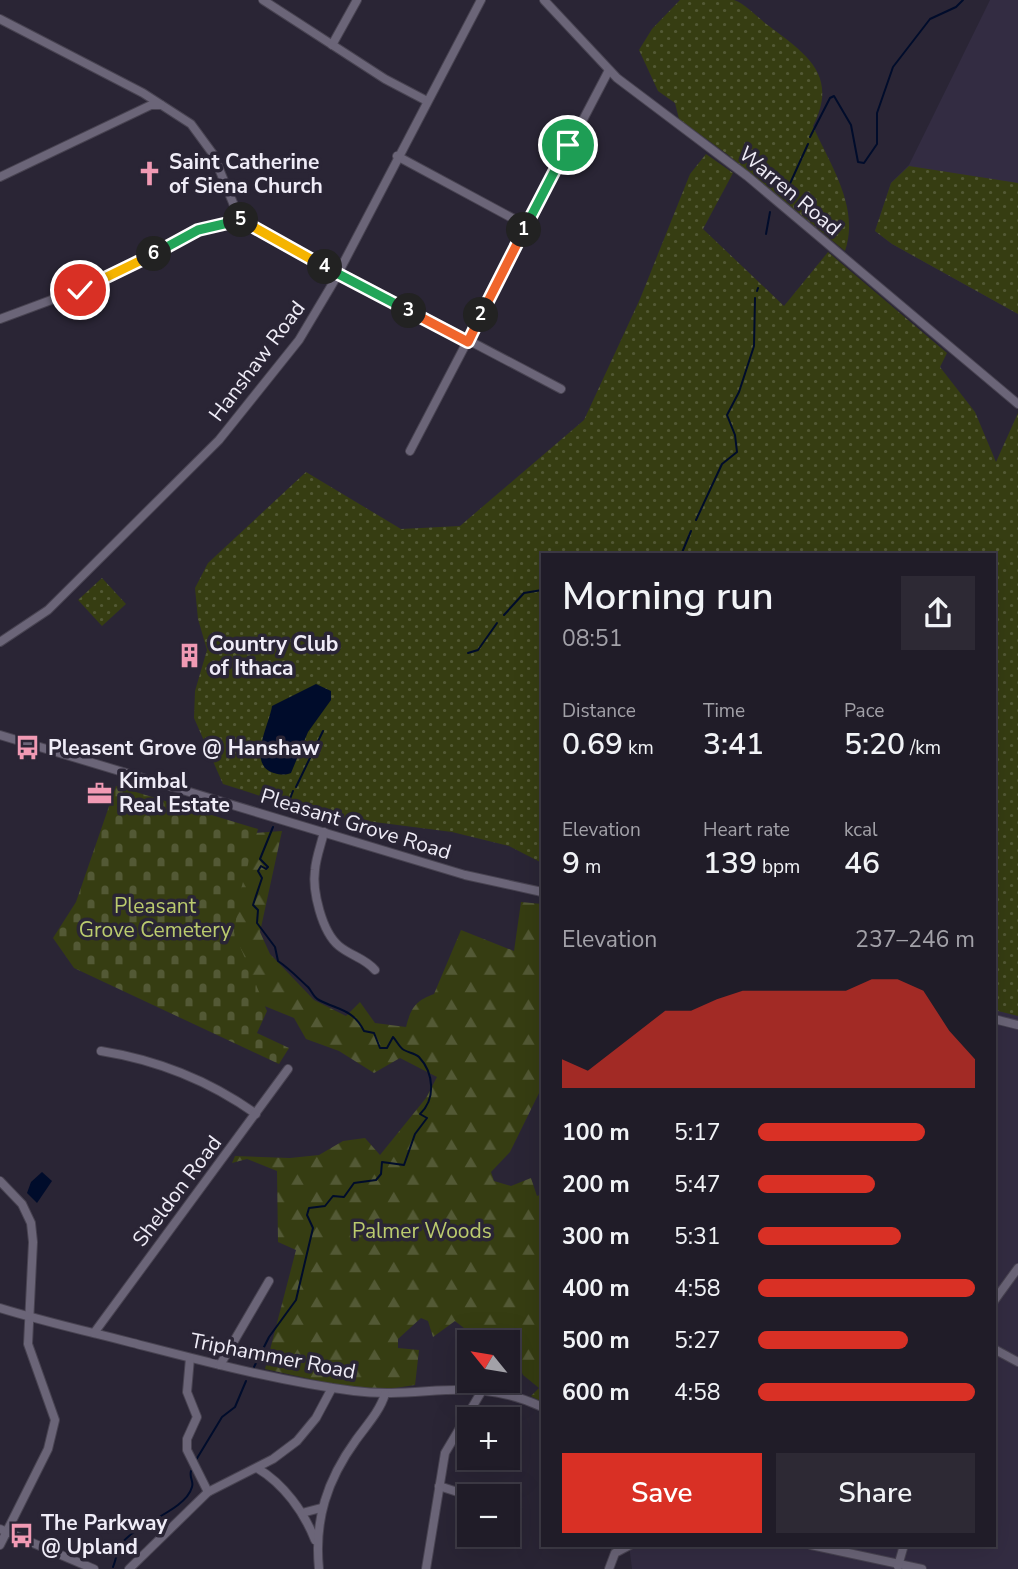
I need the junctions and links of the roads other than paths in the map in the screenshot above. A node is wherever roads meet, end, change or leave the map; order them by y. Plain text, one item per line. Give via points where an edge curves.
1 (263, 0) edge
2 (357, 0) edge
3 (481, 0) edge
4 (544, 0) edge
5 (0, 19) edge
6 (332, 45) junction
7 (609, 70) junction
8 (427, 101) junction
9 (161, 105) junction
10 (397, 156) junction
11 (0, 177) edge
12 (240, 220) junction
13 (527, 226) junction
14 (338, 274) junction
15 (0, 319) edge
16 (468, 342) junction
17 (561, 389) dead end
18 (1018, 404) edge
19 (410, 451) dead end
20 (0, 642) edge
21 (0, 735) edge
22 (324, 832) junction
23 (541, 892) edge
24 (375, 970) dead end
25 (996, 1020) edge
26 (1018, 1025) edge
27 (101, 1051) dead end
28 (288, 1069) dead end
29 (256, 1114) junction
30 (0, 1181) edge
31 (1018, 1268) edge
32 (269, 1281) dead end
33 (996, 1298) edge
34 (0, 1308) edge
35 (29, 1316) junction
36 (94, 1333) junction
37 (996, 1350) edge
38 (190, 1358) junction
39 (1018, 1362) edge
40 (220, 1364) junction
41 (332, 1388) junction
42 (457, 1388) edge
43 (481, 1393) edge
44 (504, 1393) edge
45 (385, 1394) junction
46 (541, 1407) edge
47 (257, 1468) junction
48 (439, 1486) junction
49 (208, 1492) junction
50 (457, 1492) edge
51 (321, 1508) junction
52 (302, 1513) junction
53 (4, 1531) edge
54 (317, 1543) junction
55 (0, 1545) edge
56 (626, 1547) edge
57 (819, 1547) edge
58 (903, 1547) edge
59 (898, 1567) edge
60 (94, 1569) edge
61 (129, 1569) edge
62 (319, 1569) edge
63 (426, 1569) edge
64 (609, 1569) edge
65 (922, 1569) edge

1 - 6 street
2 - 6 street
3 - 8 street, Hanshaw Road
4 - 7 street, Warren Road
5 - 9 street
6 - 8 street
7 - 13 street
7 - 18 street, Warren Road via 764,189
8 - 10 street, Hanshaw Road
9 - 11 street via 151,105
9 - 12 street via 191,124 208,145
10 - 13 street
10 - 14 street, Hanshaw Road
12 - 14 street
12 - 15 street via 198,230 89,286
13 - 16 street
14 - 16 street
14 - 20 street, Hanshaw Road via 299,340 219,440 48,610
16 - 17 street
16 - 19 street
21 - 22 street, Pleasant Grove Road
22 - 23 street, Pleasant Grove Road via 494,883
22 - 24 street via 314,876 329,933 337,945
25 - 26 street
27 - 29 street via 163,1066 221,1091
28 - 29 street, Sheldon Road
29 - 36 street, Sheldon Road
30 - 35 street via 22,1204 31,1223
31 - 33 street
32 - 40 street
34 - 35 street, Triphammer Road
35 - 36 street, Triphammer Road
35 - 53 street via 30,1354 54,1429
36 - 38 street, Triphammer Road
37 - 39 street
38 - 40 street, Triphammer Road
38 - 49 street via 187,1392 197,1417 187,1450
40 - 41 street, Triphammer Road
41 - 45 street, Triphammer Road
41 - 47 street via 307,1430
42 - 45 street, Triphammer Road
43 - 48 street via 445,1453
44 - 46 street, Triphammer Road
45 - 51 street via 336,1471
47 - 49 street
47 - 52 street via 276,1482
48 - 50 street
48 - 63 street
49 - 61 street
51 - 52 street
51 - 54 street
52 - 54 street
53 - 55 street
53 - 60 street
54 - 62 street
56 - 64 street via 615,1553
57 - 59 street
58 - 59 street
59 - 65 street

